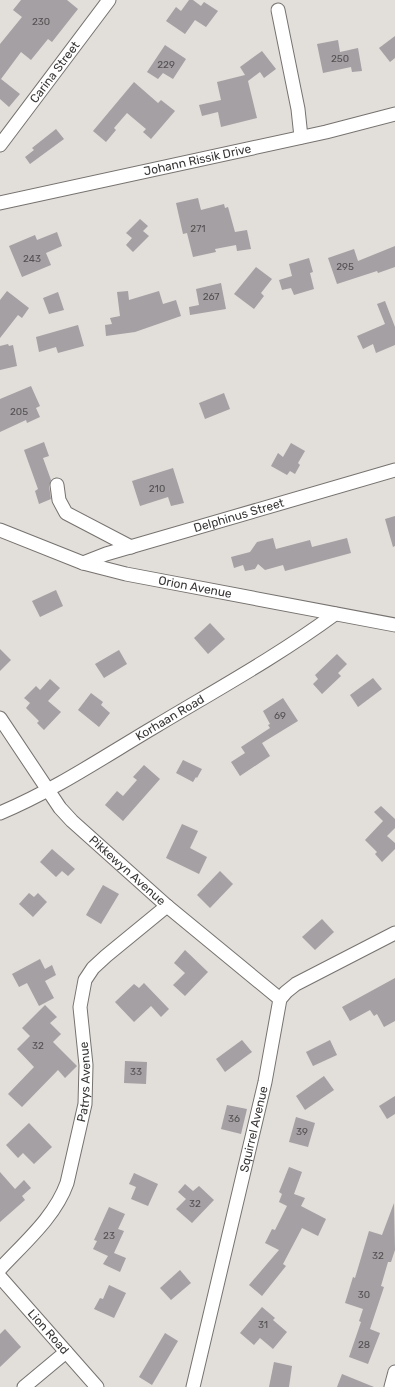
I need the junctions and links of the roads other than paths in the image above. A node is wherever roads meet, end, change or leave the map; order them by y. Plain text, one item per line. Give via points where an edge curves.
1 (109, 0) edge
2 (278, 10) dead end
3 (395, 114) edge
4 (301, 137) junction
5 (0, 145) edge
6 (0, 204) edge
7 (395, 470) edge
8 (56, 485) dead end
9 (0, 530) edge
10 (131, 547) junction
11 (83, 563) junction
12 (335, 614) junction
13 (395, 625) edge
14 (0, 718) edge
15 (48, 790) junction
16 (0, 813) edge
17 (167, 906) junction
18 (395, 933) edge
19 (280, 999) junction
20 (0, 1269) edge
21 (0, 1277) edge
22 (66, 1352) junction
23 (395, 1372) edge
24 (24, 1387) edge
25 (97, 1387) edge
26 (193, 1387) edge
27 (392, 1387) edge

1 - 5 street, Carina Street
2 - 4 street via 298,109
3 - 4 street, Johann Rissik Drive
4 - 6 street, Johann Rissik Drive
7 - 10 street, Delphinus Street
8 - 10 street via 59,500 66,513
9 - 11 street, Orion Avenue
10 - 11 street, Delphinus Street
11 - 12 street, Orion Avenue via 126,574
12 - 13 street, Orion Avenue
12 - 15 street, Korhaan Road via 297,642
14 - 15 street, Pikkewyn Avenue
15 - 16 street, Korhaan Road
15 - 17 street, Pikkewyn Avenue via 72,821
17 - 19 street, Pikkewyn Avenue
17 - 20 street, Patrys Avenue via 87,974 80,996 86,1065 85,1104 67,1183 63,1195 52,1211
18 - 19 street via 296,984
19 - 26 street, Squirrel Avenue via 260,1105
21 - 22 street, Lion Road
22 - 24 street
22 - 25 street, Lion Road
23 - 27 street

